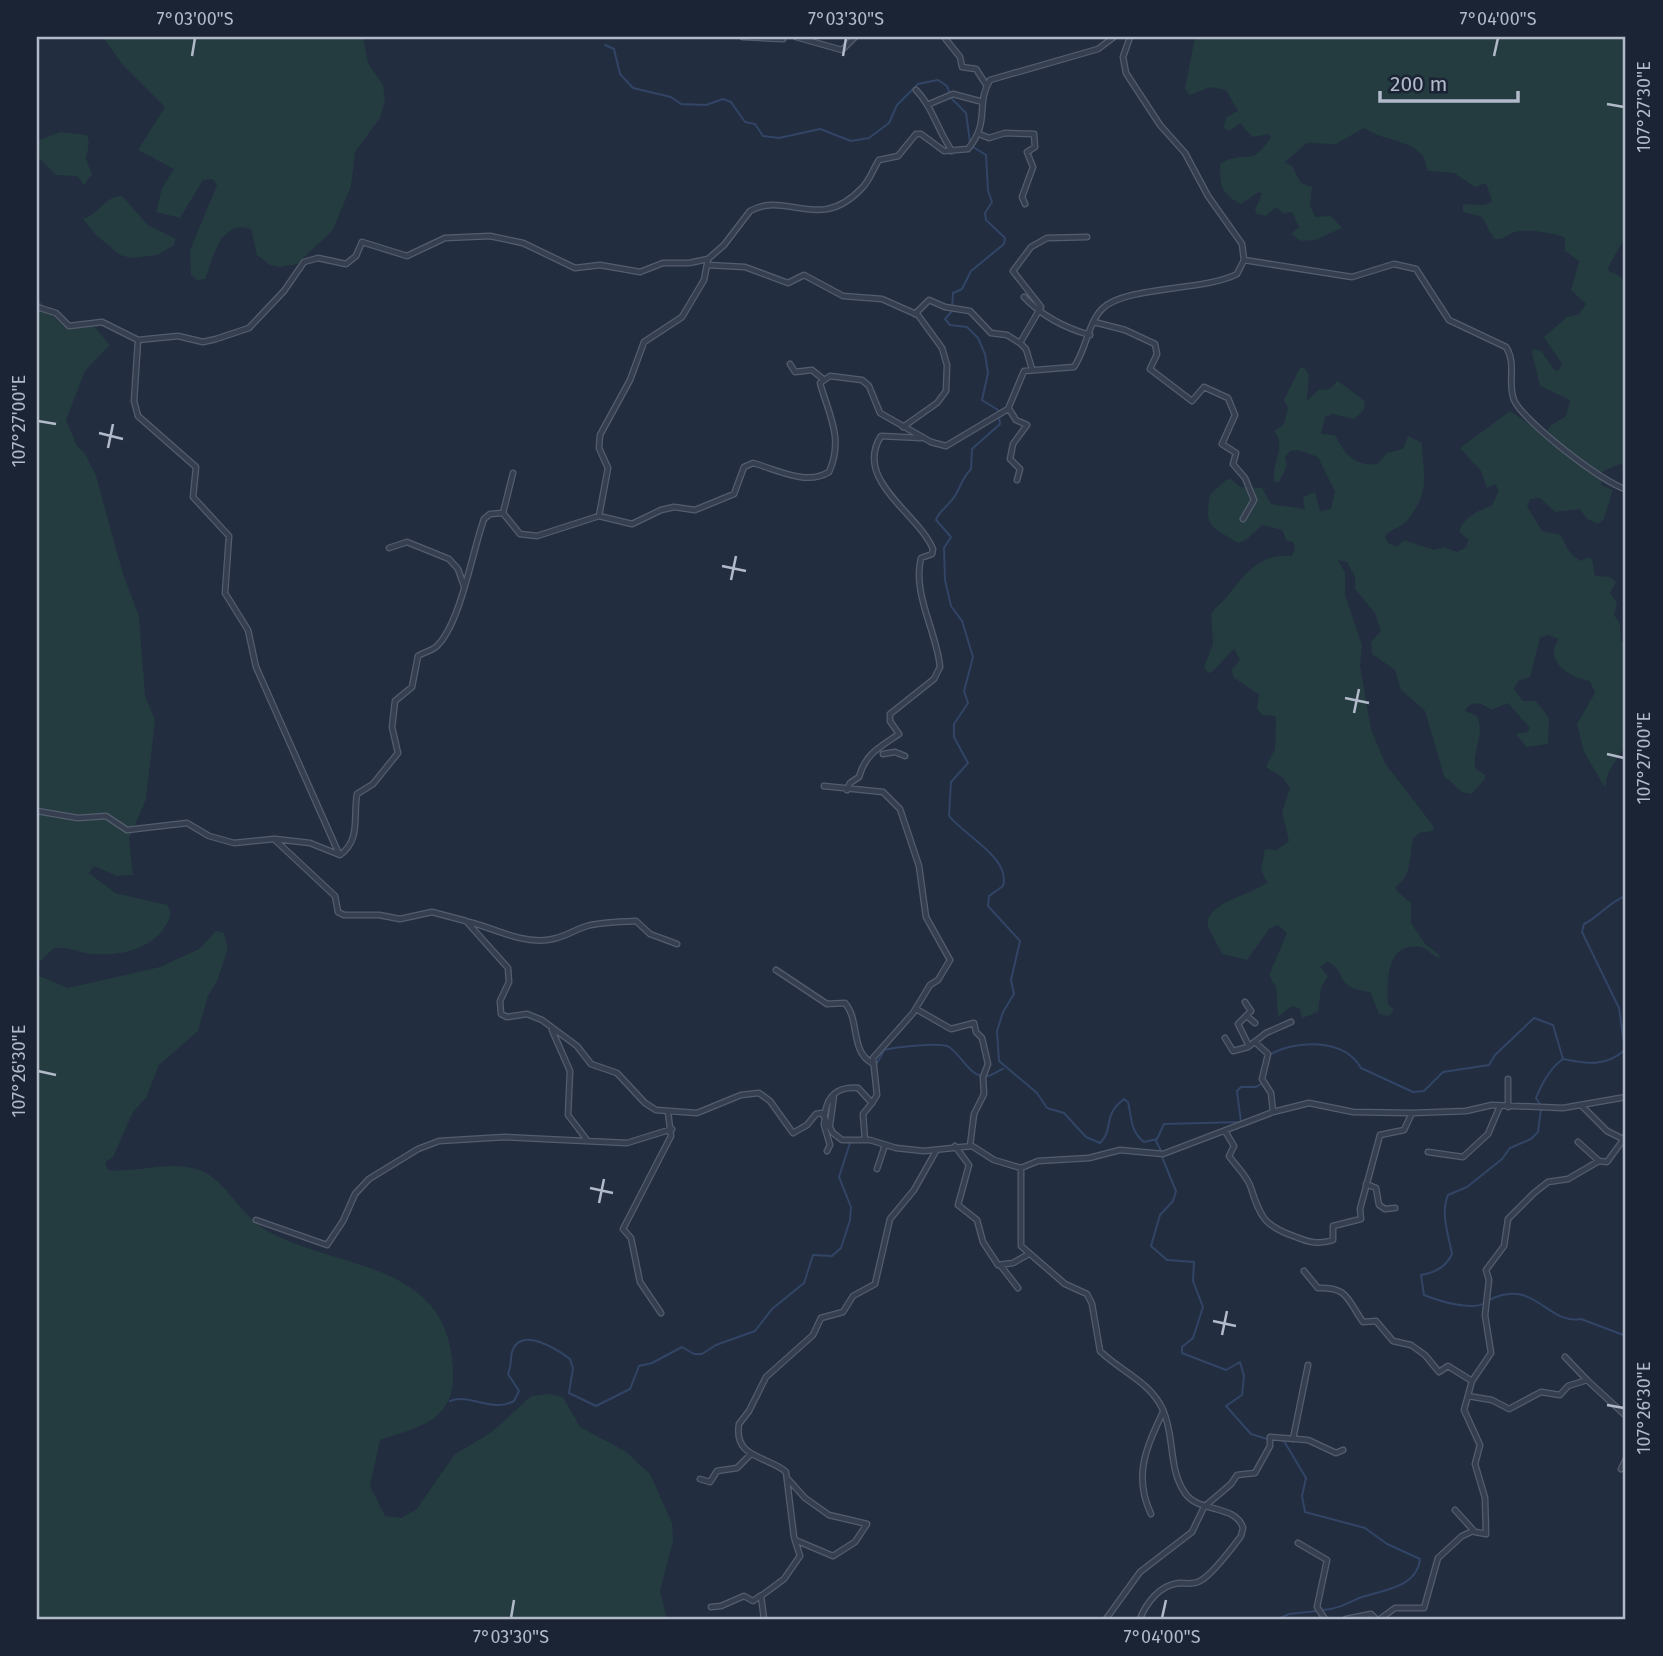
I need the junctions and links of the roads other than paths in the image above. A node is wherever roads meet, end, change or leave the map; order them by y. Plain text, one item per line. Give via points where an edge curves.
1 (743, 37) edge
2 (796, 37) edge
3 (855, 37) edge
4 (944, 37) edge
5 (1114, 37) edge
6 (1130, 37) edge
7 (783, 39) dead end
8 (987, 86) junction
9 (916, 90) dead end
10 (983, 102) junction
11 (927, 105) junction
12 (979, 134) junction
13 (952, 151) junction
14 (1025, 204) dead end
15 (1087, 237) dead end
16 (1244, 260) junction
17 (707, 262) junction
18 (1024, 297) dead end
19 (37, 307) edge
20 (1040, 311) junction
21 (915, 314) junction
22 (1094, 322) junction
23 (1090, 335) junction
24 (138, 340) junction
25 (1020, 343) junction
26 (790, 364) dead end
27 (1032, 369) junction
28 (823, 379) junction
29 (1009, 408) junction
30 (903, 427) junction
31 (925, 439) junction
32 (513, 473) dead end
33 (1017, 480) dead end
34 (1626, 489) edge
35 (503, 513) junction
36 (599, 516) junction
37 (1243, 519) dead end
38 (389, 548) dead end
39 (464, 587) junction
40 (892, 739) junction
41 (895, 752) junction
42 (883, 754) dead end
43 (905, 756) dead end
44 (824, 786) dead end
45 (847, 790) junction
46 (37, 811) edge
47 (274, 839) junction
48 (340, 855) junction
49 (468, 922) junction
50 (677, 944) dead end
51 (776, 970) dead end
52 (1245, 1002) dead end
53 (916, 1009) junction
54 (1247, 1016) junction
55 (1291, 1022) dead end
56 (1255, 1023) dead end
57 (552, 1029) junction
58 (1225, 1038) dead end
59 (1255, 1042) junction
60 (1249, 1046) junction
61 (872, 1063) junction
62 (1508, 1079) dead end
63 (834, 1095) junction
64 (1626, 1097) edge
65 (872, 1103) junction
66 (1500, 1106) junction
67 (1582, 1106) junction
68 (1508, 1107) junction
69 (668, 1112) junction
70 (1273, 1112) junction
71 (1412, 1113) junction
72 (825, 1115) junction
73 (830, 1126) junction
74 (672, 1129) junction
75 (1225, 1131) junction
76 (1625, 1138) edge
77 (866, 1140) junction
78 (587, 1141) junction
79 (1577, 1142) dead end
80 (885, 1145) junction
81 (955, 1146) junction
82 (970, 1146) junction
83 (936, 1150) junction
84 (827, 1151) dead end
85 (1428, 1152) dead end
86 (1599, 1161) junction
87 (1021, 1168) junction
88 (877, 1169) dead end
89 (1366, 1184) junction
90 (1395, 1208) dead end
91 (256, 1220) dead end
92 (1027, 1255) junction
93 (1001, 1266) junction
94 (1304, 1271) dead end
95 (1018, 1288) dead end
96 (662, 1313) dead end
97 (1565, 1357) dead end
98 (1308, 1365) dead end
99 (1587, 1380) junction
100 (1472, 1381) junction
101 (1468, 1396) junction
102 (1164, 1411) junction
103 (1626, 1416) edge
104 (1293, 1439) junction
105 (1343, 1450) dead end
106 (751, 1454) junction
107 (1626, 1459) edge
108 (1621, 1469) dead end
109 (786, 1477) junction
110 (700, 1479) dead end
111 (1204, 1507) junction
112 (1455, 1510) dead end
113 (1151, 1514) dead end
114 (1473, 1531) junction
115 (795, 1540) junction
116 (1298, 1543) dead end
117 (761, 1596) junction
118 (711, 1607) dead end
119 (764, 1619) edge
120 (1106, 1619) edge
121 (1140, 1619) edge
122 (1325, 1619) edge
123 (1346, 1619) edge
124 (1378, 1619) edge

1 - 7 street
2 - 3 street via 842,50
4 - 8 street via 962,67 976,69
5 - 8 street via 1098,49 990,80
6 - 16 street via 1123,57 1126,73 1195,168 1208,196 1242,244
8 - 10 street
9 - 11 street
10 - 11 street via 953,94
10 - 12 street
11 - 13 street
12 - 13 street via 968,149
12 - 14 street via 989,138 1004,133 1034,134 1035,147 1027,152 1033,167 1022,197
13 - 17 street via 916,134 898,156 879,160 868,181 850,198 822,212 785,206 754,209
15 - 20 street via 1047,238 1031,247 1013,271 1036,297
16 - 22 street via 1237,274 1229,278 1109,304
16 - 34 street via 1352,276 1394,264 1416,269 1449,320 1506,347 1512,361 1513,396 1523,413 1577,460 1614,486
17 - 21 street via 745,267 788,283 804,275 843,296 882,299
17 - 24 street via 663,262 640,272 600,265 569,267 523,243 489,236 453,237 407,256 362,242 346,264 318,258 304,262 249,328 203,342 178,336
17 - 36 street via 704,280 682,317 644,342 631,380 604,426 599,448 608,468
18 - 20 street
19 - 24 street via 56,313 69,326 102,322
20 - 23 street
20 - 25 street
21 - 25 street via 929,300 966,309 991,333
21 - 30 street via 944,352 948,385 943,397
22 - 23 street
22 - 37 street via 1153,343 1158,352 1150,369 1192,401 1205,387 1228,398 1235,415 1222,444 1236,453 1233,464 1254,500
23 - 27 street via 1072,368
24 - 48 street via 134,401 138,416 192,461 197,475 193,497 229,536 225,593 248,630 256,667
25 - 27 street
26 - 28 street via 795,372 812,370
27 - 29 street via 1023,373
28 - 30 street via 862,380 880,413
28 - 36 street via 820,383 836,431 830,472 811,479 753,463 744,467 734,494 695,510 674,507 632,524
29 - 31 street via 946,446
29 - 33 street via 1014,418 1027,425 1010,453 1020,469
30 - 31 street
31 - 40 street via 881,436 874,460 883,484 933,550 921,558 919,571 928,629 940,667 934,679 890,714 899,732
32 - 35 street
35 - 36 street via 527,536 552,533
35 - 39 street via 484,519
38 - 39 street via 407,542 449,559
39 - 48 street via 443,638 437,647 418,656 412,687 395,701 392,727 398,753 373,784 357,794 353,842
40 - 41 street
40 - 45 street via 866,758 859,777
41 - 42 street
41 - 43 street
44 - 45 street
45 - 53 street via 883,792 902,812 919,866 926,917 950,960
46 - 47 street via 78,818 106,816 127,830 187,824 234,843
47 - 48 street via 297,840
47 - 49 street via 335,896 340,914 400,919 432,912
49 - 50 street via 495,933 542,940 570,936 589,926 636,921 650,934
49 - 57 street via 508,968 501,1014 530,1014
51 - 61 street via 828,1004 845,1003 854,1015 860,1050
52 - 54 street via 1251,1010
53 - 61 street
53 - 82 street via 951,1029 973,1023 982,1038 988,1064
54 - 56 street
54 - 60 street via 1238,1024
55 - 59 street
57 - 69 street via 577,1046 591,1064 617,1073 650,1107
57 - 78 street via 570,1071 568,1115
58 - 60 street via 1232,1051
59 - 60 street
59 - 70 street via 1268,1054 1262,1081 1269,1087
61 - 65 street via 877,1090
62 - 68 street
63 - 65 street via 855,1087
63 - 72 street via 826,1101
63 - 73 street
64 - 67 street
65 - 77 street via 863,1114
66 - 68 street
66 - 71 street
66 - 85 street via 1488,1134 1463,1157
67 - 68 street
67 - 76 street via 1607,1131
69 - 72 street via 697,1113 741,1095 759,1093 793,1133 817,1113
69 - 74 street
70 - 71 street via 1312,1103 1353,1112
70 - 75 street
71 - 89 street via 1404,1130 1380,1135
72 - 73 street
72 - 84 street via 831,1144
73 - 77 street via 842,1140
74 - 78 street via 635,1142
74 - 96 street via 623,1228 631,1238 640,1282
75 - 87 street via 1163,1154 1125,1149 1038,1161
75 - 89 street via 1234,1146 1229,1156 1250,1184 1259,1212 1284,1234 1310,1243 1332,1240 1332,1227 1361,1220
76 - 86 street via 1607,1161
77 - 80 street
78 - 91 street via 505,1137 432,1143 364,1185 327,1245
79 - 86 street
80 - 83 street
80 - 88 street
81 - 82 street
81 - 83 street
81 - 93 street via 968,1165 959,1206 977,1220 983,1242
82 - 87 street
83 - 106 street via 915,1190 890,1219 875,1284 853,1296 843,1312 821,1318 813,1335 766,1377 739,1424 740,1439
86 - 100 street via 1569,1179 1546,1183 1508,1219 1504,1245 1486,1269 1491,1353
87 - 92 street via 1020,1242
89 - 90 street via 1376,1188 1381,1207
92 - 93 street
92 - 102 street via 1065,1284 1087,1294 1100,1351 1144,1385
93 - 95 street
94 - 100 street via 1318,1288 1340,1289 1363,1322 1376,1321 1393,1340 1425,1355 1439,1372 1448,1366
97 - 99 street
98 - 104 street
99 - 101 street via 1567,1386 1560,1395 1541,1392 1509,1409
99 - 103 street
100 - 101 street
101 - 114 street via 1464,1413 1480,1445 1476,1469 1487,1516 1486,1534
102 - 111 street via 1181,1487 1189,1499
102 - 113 street via 1141,1472 1142,1494
104 - 105 street via 1316,1442 1335,1453
104 - 111 street via 1270,1437 1255,1473 1237,1475
106 - 109 street via 782,1468
106 - 110 street via 737,1468 717,1471 710,1482
107 - 108 street
109 - 115 street
109 - 115 street via 805,1498 829,1514 867,1524 855,1542 833,1556
111 - 120 street via 1192,1532 1140,1572
111 - 121 street via 1239,1519 1241,1536 1203,1579 1163,1590 1148,1603
112 - 114 street
114 - 124 street via 1438,1558 1424,1608 1395,1608
115 - 117 street via 800,1560
116 - 122 street via 1327,1560 1317,1606
117 - 118 street via 753,1601 745,1595
117 - 119 street
123 - 124 street via 1371,1614

